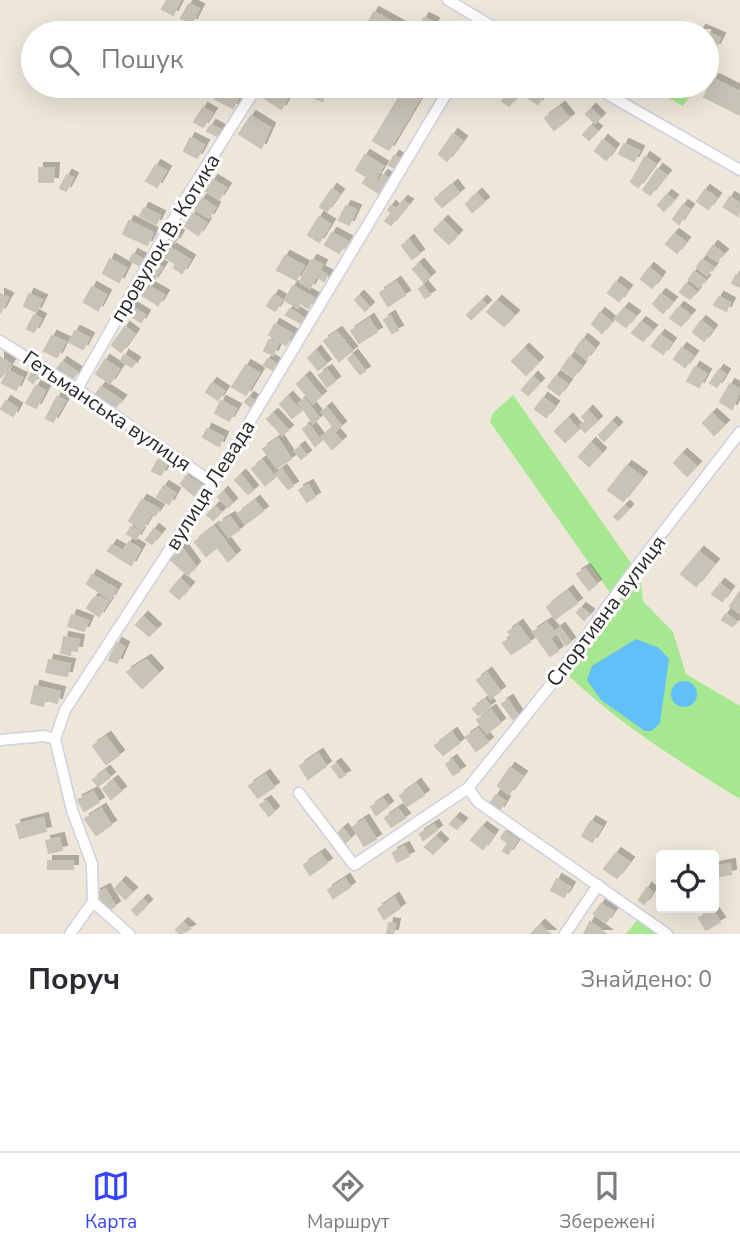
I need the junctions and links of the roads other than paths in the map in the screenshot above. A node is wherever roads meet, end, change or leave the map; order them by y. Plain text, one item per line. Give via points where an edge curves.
1 (448, 0) edge
2 (475, 21) edge
3 (250, 98) edge
4 (444, 98) edge
5 (614, 98) edge
6 (740, 170) edge
7 (0, 341) edge
8 (76, 389) junction
9 (740, 432) edge
10 (213, 483) junction
11 (55, 739) junction
12 (0, 740) edge
13 (468, 788) junction
14 (299, 793) dead end
15 (598, 885) junction
16 (93, 902) junction
17 (70, 934) edge
18 (129, 934) edge
19 (565, 934) edge
20 (667, 934) edge

1 - 2 street
3 - 8 street, провулок В. Котика
4 - 10 street, вулиця Левада
5 - 6 street
7 - 8 street, Гетьманська вулиця
8 - 10 street, Гетьманська вулиця
9 - 13 street, Спортивна вулиця
10 - 11 street, вулиця Левада via 65,710
11 - 12 street
11 - 16 street via 72,810 92,864
13 - 14 street, Спортивна вулиця via 354,865
13 - 15 street via 478,802
15 - 19 street
15 - 20 street
16 - 17 street
16 - 18 street

